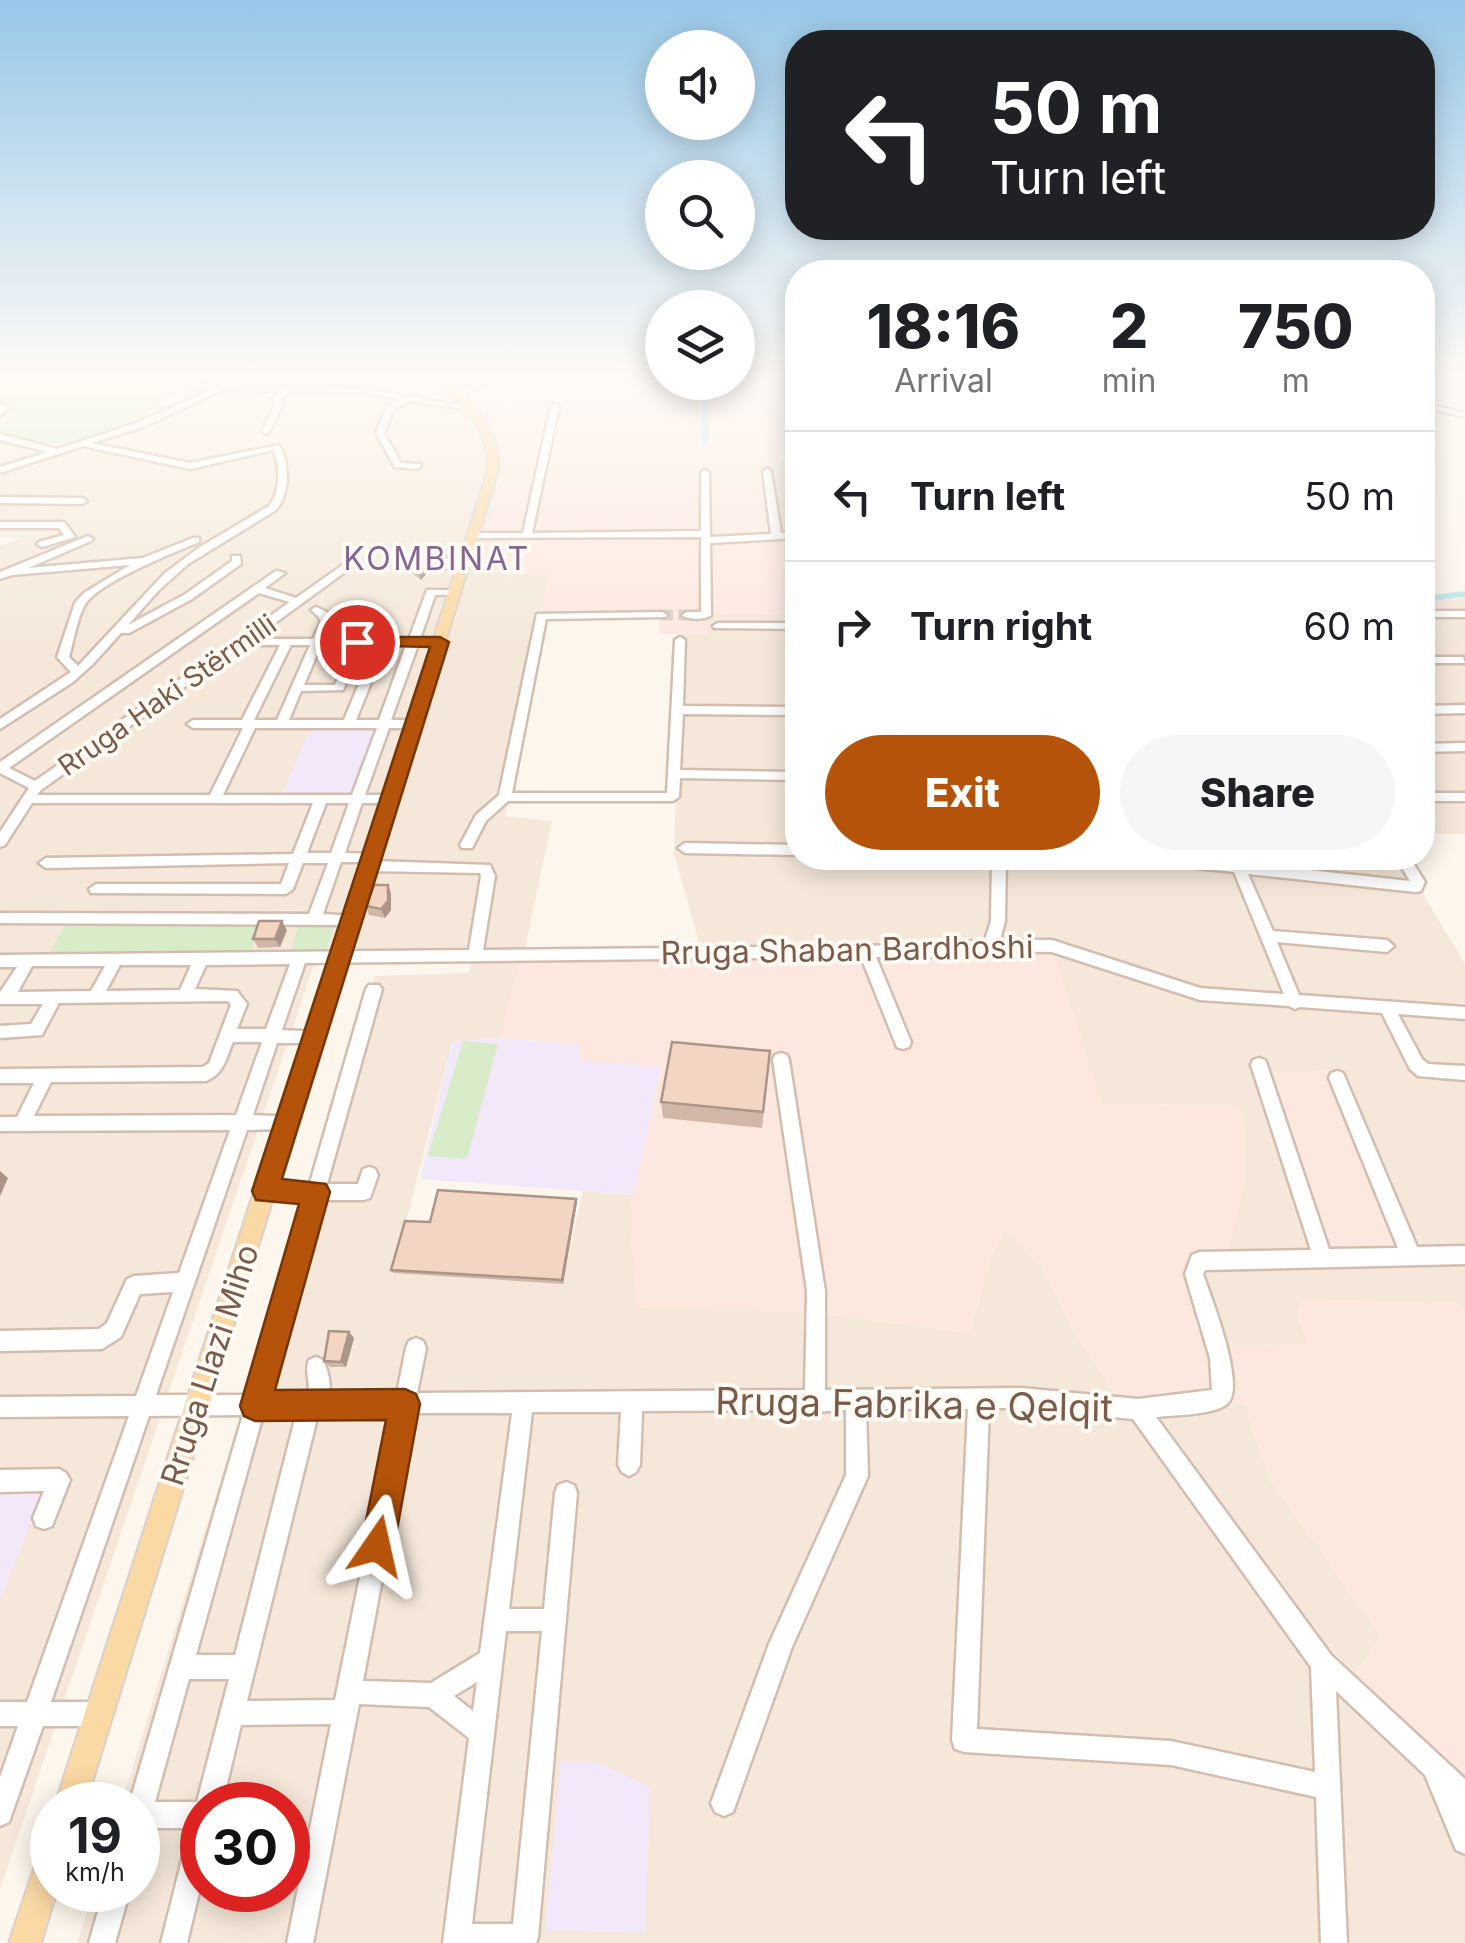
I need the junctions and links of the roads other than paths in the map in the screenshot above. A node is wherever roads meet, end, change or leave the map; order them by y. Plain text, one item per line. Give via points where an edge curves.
1 (282, 466) edge
2 (398, 466) edge
3 (417, 466) dead end
4 (492, 466) edge
5 (543, 466) edge
6 (768, 471) dead end
7 (705, 474) dead end
8 (0, 500) edge
9 (82, 500) dead end
10 (0, 525) edge
11 (776, 534) junction
12 (785, 534) edge
13 (527, 535) junction
14 (473, 536) junction
15 (70, 537) junction
16 (706, 537) junction
17 (196, 540) dead end
18 (42, 544) dead end
19 (236, 558) dead end
20 (330, 561) dead end
21 (146, 562) junction
22 (13, 572) junction
23 (280, 573) dead end
24 (0, 576) edge
25 (262, 590) junction
26 (456, 592) junction
27 (298, 602) junction
28 (371, 608) dead end
29 (316, 610) dead end
30 (1435, 614) edge
31 (1465, 614) edge
32 (662, 615) tunnel mouth
33 (686, 615) dead end
34 (718, 626) dead end
35 (785, 626) edge
36 (113, 636) junction
37 (680, 640) dead end
38 (242, 642) junction
39 (288, 642) junction
40 (319, 642) junction
41 (357, 642) junction
42 (382, 642) junction
43 (413, 642) junction
44 (440, 642) junction
45 (1435, 660) edge
46 (1463, 660) edge
47 (77, 672) junction
48 (399, 681) junction
49 (428, 681) junction
50 (297, 688) junction
51 (1465, 709) edge
52 (676, 710) junction
53 (1435, 710) edge
54 (785, 712) edge
55 (192, 724) dead end
56 (248, 724) junction
57 (281, 724) junction
58 (348, 724) junction
59 (384, 724) junction
60 (414, 724) junction
61 (0, 725) edge
62 (1435, 748) edge
63 (1465, 748) edge
64 (371, 761) junction
65 (402, 762) junction
66 (0, 768) edge
67 (674, 774) junction
68 (785, 776) edge
69 (32, 793) junction
70 (505, 797) junction
71 (1435, 797) edge
72 (1465, 797) edge
73 (214, 799) junction
74 (321, 799) junction
75 (357, 800) junction
76 (390, 800) junction
77 (0, 842) edge
78 (685, 848) dead end
79 (785, 850) edge
80 (466, 853) junction
81 (220, 858) junction
82 (299, 858) junction
83 (336, 858) junction
84 (371, 862) junction
85 (46, 863) dead end
86 (998, 870) edge
87 (1240, 870) edge
88 (1311, 870) edge
89 (1410, 870) edge
90 (148, 889) junction
91 (204, 889) junction
92 (238, 889) junction
93 (96, 890) dead end
94 (0, 918) edge
95 (133, 920) junction
96 (225, 920) junction
97 (314, 920) junction
98 (352, 920) junction
99 (1266, 936) junction
100 (991, 945) junction
101 (1386, 946) dead end
102 (866, 952) junction
103 (340, 956) junction
104 (475, 956) junction
105 (299, 958) junction
106 (28, 960) junction
107 (115, 960) junction
108 (201, 960) junction
109 (0, 961) edge
110 (374, 989) dead end
111 (185, 995) junction
112 (96, 996) junction
113 (55, 997) junction
114 (3, 998) edge
115 (1295, 1004) junction
116 (1388, 1010) junction
117 (1465, 1014) edge
118 (0, 1032) edge
119 (228, 1036) junction
120 (271, 1036) junction
121 (314, 1036) junction
122 (902, 1042) dead end
123 (781, 1060) dead end
124 (1259, 1066) dead end
125 (1465, 1073) edge
126 (0, 1076) edge
127 (46, 1076) junction
128 (1337, 1078) dead end
129 (287, 1122) junction
130 (241, 1123) junction
131 (0, 1124) edge
132 (22, 1124) junction
133 (369, 1175) dead end
134 (265, 1191) junction
135 (316, 1192) junction
136 (1465, 1255) edge
137 (1412, 1256) junction
138 (1323, 1258) junction
139 (186, 1282) junction
140 (0, 1340) edge
141 (416, 1348) dead end
142 (316, 1367) dead end
143 (979, 1398) junction
144 (815, 1402) junction
145 (856, 1402) junction
146 (632, 1403) junction
147 (405, 1404) junction
148 (523, 1404) junction
149 (313, 1405) junction
150 (142, 1406) junction
151 (197, 1406) junction
152 (255, 1406) junction
153 (1138, 1408) junction
154 (2, 1412) edge
155 (629, 1464) dead end
156 (0, 1481) edge
157 (566, 1493) dead end
158 (44, 1518) dead end
159 (496, 1620) junction
160 (554, 1620) junction
161 (491, 1660) junction
162 (1324, 1663) junction
163 (243, 1667) junction
164 (180, 1668) junction
165 (434, 1695) junction
166 (347, 1702) junction
167 (232, 1713) junction
168 (0, 1714) edge
169 (35, 1714) junction
170 (99, 1714) junction
171 (482, 1733) junction
172 (1433, 1766) junction
173 (77, 1782) edge
174 (148, 1782) edge
175 (214, 1782) edge
176 (1326, 1787) junction
177 (1465, 1796) edge
178 (724, 1803) dead end
179 (0, 1813) edge
180 (1465, 1841) edge
181 (36, 1912) edge
182 (111, 1912) edge
183 (182, 1912) edge
184 (456, 1940) edge
185 (26, 1943) edge
186 (102, 1943) edge
187 (174, 1943) edge
188 (300, 1943) edge
189 (1334, 1943) edge

1 - 36 street via 276,507 190,557 141,599
2 - 3 street
4 - 14 main road, Rruga Llazi Miho
5 - 13 street
6 - 11 street
7 - 16 street
8 - 9 street
10 - 15 street via 62,525
11 - 12 street
11 - 16 street
13 - 14 street
13 - 16 street
14 - 26 main road, Rruga Llazi Miho
15 - 18 street
15 - 22 street via 88,539
16 - 33 street via 706,615
17 - 21 street
19 - 36 street via 197,591
20 - 27 street, Rruga Haki Stërmilli via 351,564
21 - 22 street
21 - 47 street via 106,581 80,605 63,657
22 - 24 street
23 - 25 street
25 - 27 street
25 - 66 street
26 - 43 street via 431,592
26 - 44 main road, Rruga Llazi Miho
27 - 38 street, Rruga Haki Stërmilli
28 - 41 street
29 - 40 street via 326,619
30 - 31 street
32 - 70 street via 541,616
34 - 35 street
36 - 47 street
37 - 52 street
38 - 39 street
38 - 69 street, Rruga Haki Stërmilli
39 - 40 street
39 - 56 street
40 - 41 street
40 - 50 street
41 - 42 street
41 - 50 street via 339,688
42 - 43 street
42 - 58 street
43 - 44 street
43 - 48 street
44 - 49 main road, Rruga Llazi Miho
45 - 46 street
47 - 61 street
48 - 49 street
48 - 59 street
49 - 60 main road, Rruga Llazi Miho
50 - 57 street
51 - 53 street
52 - 54 street
52 - 67 street
55 - 56 street
56 - 57 street
56 - 73 street
57 - 58 street
58 - 59 street
59 - 60 street
59 - 64 street
60 - 65 main road, Rruga Llazi Miho
62 - 63 street
64 - 65 street
64 - 75 street
65 - 76 main road, Rruga Llazi Miho
66 - 69 street
67 - 68 street
67 - 70 street via 673,797
69 - 73 street
69 - 77 street, Rruga Haki Stërmilli
70 - 80 street via 482,818
71 - 72 street
73 - 74 street
74 - 75 street
74 - 82 street
75 - 76 street
75 - 83 street
76 - 84 main road, Rruga Llazi Miho
78 - 79 street
80 - 84 street
80 - 104 street via 488,872
81 - 82 street
81 - 85 street
81 - 91 street
82 - 83 street
82 - 92 street via 286,889
83 - 84 street
83 - 97 street
84 - 98 main road, Rruga Llazi Miho
86 - 100 street
87 - 99 street
88 - 89 street via 1416,886
90 - 91 street
90 - 93 street
90 - 95 street
91 - 92 street
92 - 96 street
94 - 95 street
95 - 96 street
96 - 97 street
97 - 98 street
98 - 103 main road, Rruga Llazi Miho
99 - 101 street
99 - 115 street
100 - 102 street, Rruga Shaban Bardhoshi
100 - 115 street, Rruga Shaban Bardhoshi via 1052,946 1185,990
102 - 104 street, Rruga Shaban Bardhoshi
102 - 122 street
103 - 104 street, Rruga Shaban Bardhoshi
103 - 105 street, Rruga Shaban Bardhoshi
103 - 121 main road, Rruga Llazi Miho
105 - 108 street, Rruga Shaban Bardhoshi
105 - 120 street
106 - 107 street, Rruga Shaban Bardhoshi
106 - 109 street, Rruga Shaban Bardhoshi
106 - 114 street
107 - 108 street, Rruga Shaban Bardhoshi
107 - 112 street
108 - 111 street
110 - 135 street
111 - 112 street
111 - 119 street via 238,998
112 - 113 street
113 - 114 street
113 - 118 street via 36,1030
115 - 116 street, Rruga Shaban Bardhoshi
116 - 117 street, Rruga Shaban Bardhoshi
116 - 125 street via 1424,1072
119 - 120 street
119 - 127 street via 216,1067 202,1075
120 - 121 street
120 - 130 street
121 - 129 main road, Rruga Llazi Miho
123 - 144 street via 816,1291
124 - 138 street
126 - 127 street
127 - 132 street
128 - 137 street
129 - 130 street
129 - 134 main road, Rruga Llazi Miho
130 - 132 street
130 - 139 street
131 - 132 street
133 - 135 street via 364,1192
134 - 135 street
134 - 151 main road, Rruga Llazi Miho
135 - 152 street
136 - 137 street, Rruga Fabrika e Qelqit
137 - 138 street, Rruga Fabrika e Qelqit
138 - 153 street, Rruga Fabrika e Qelqit via 1199,1262 1194,1274 1220,1358 1223,1395
139 - 140 street via 134,1285 114,1330 102,1339
139 - 150 street
141 - 147 street
142 - 149 street via 321,1382
143 - 145 street, Rruga Fabrika e Qelqit
143 - 153 street, Rruga Fabrika e Qelqit
143 - 176 street via 964,1740 1207,1757
144 - 145 street, Rruga Fabrika e Qelqit
144 - 146 street, Rruga Fabrika e Qelqit
145 - 178 street via 858,1476 774,1660
146 - 148 street, Rruga Fabrika e Qelqit
146 - 155 street
147 - 148 street, Rruga Fabrika e Qelqit
147 - 149 street, Rruga Fabrika e Qelqit
147 - 166 street
148 - 159 street
149 - 152 street, Rruga Fabrika e Qelqit
149 - 163 street
150 - 151 street, Rruga Fabrika e Qelqit
150 - 154 street, Rruga Fabrika e Qelqit
150 - 169 street
151 - 152 street, Rruga Fabrika e Qelqit
151 - 170 main road, Rruga Llazi Miho
152 - 164 street
153 - 162 street
156 - 158 street via 58,1480
157 - 160 street
159 - 160 street
159 - 161 street
160 - 184 street via 525,1937
161 - 165 street
161 - 171 street
162 - 172 street
162 - 176 street
163 - 164 street
163 - 167 street
164 - 174 street
165 - 166 street
165 - 171 street
166 - 167 street
166 - 188 street
167 - 175 street
168 - 169 street
169 - 170 street
169 - 179 street
170 - 173 main road, Rruga Llazi Miho
171 - 184 street
172 - 177 street
172 - 180 street
176 - 189 street
181 - 185 main road
182 - 186 street
183 - 187 street

